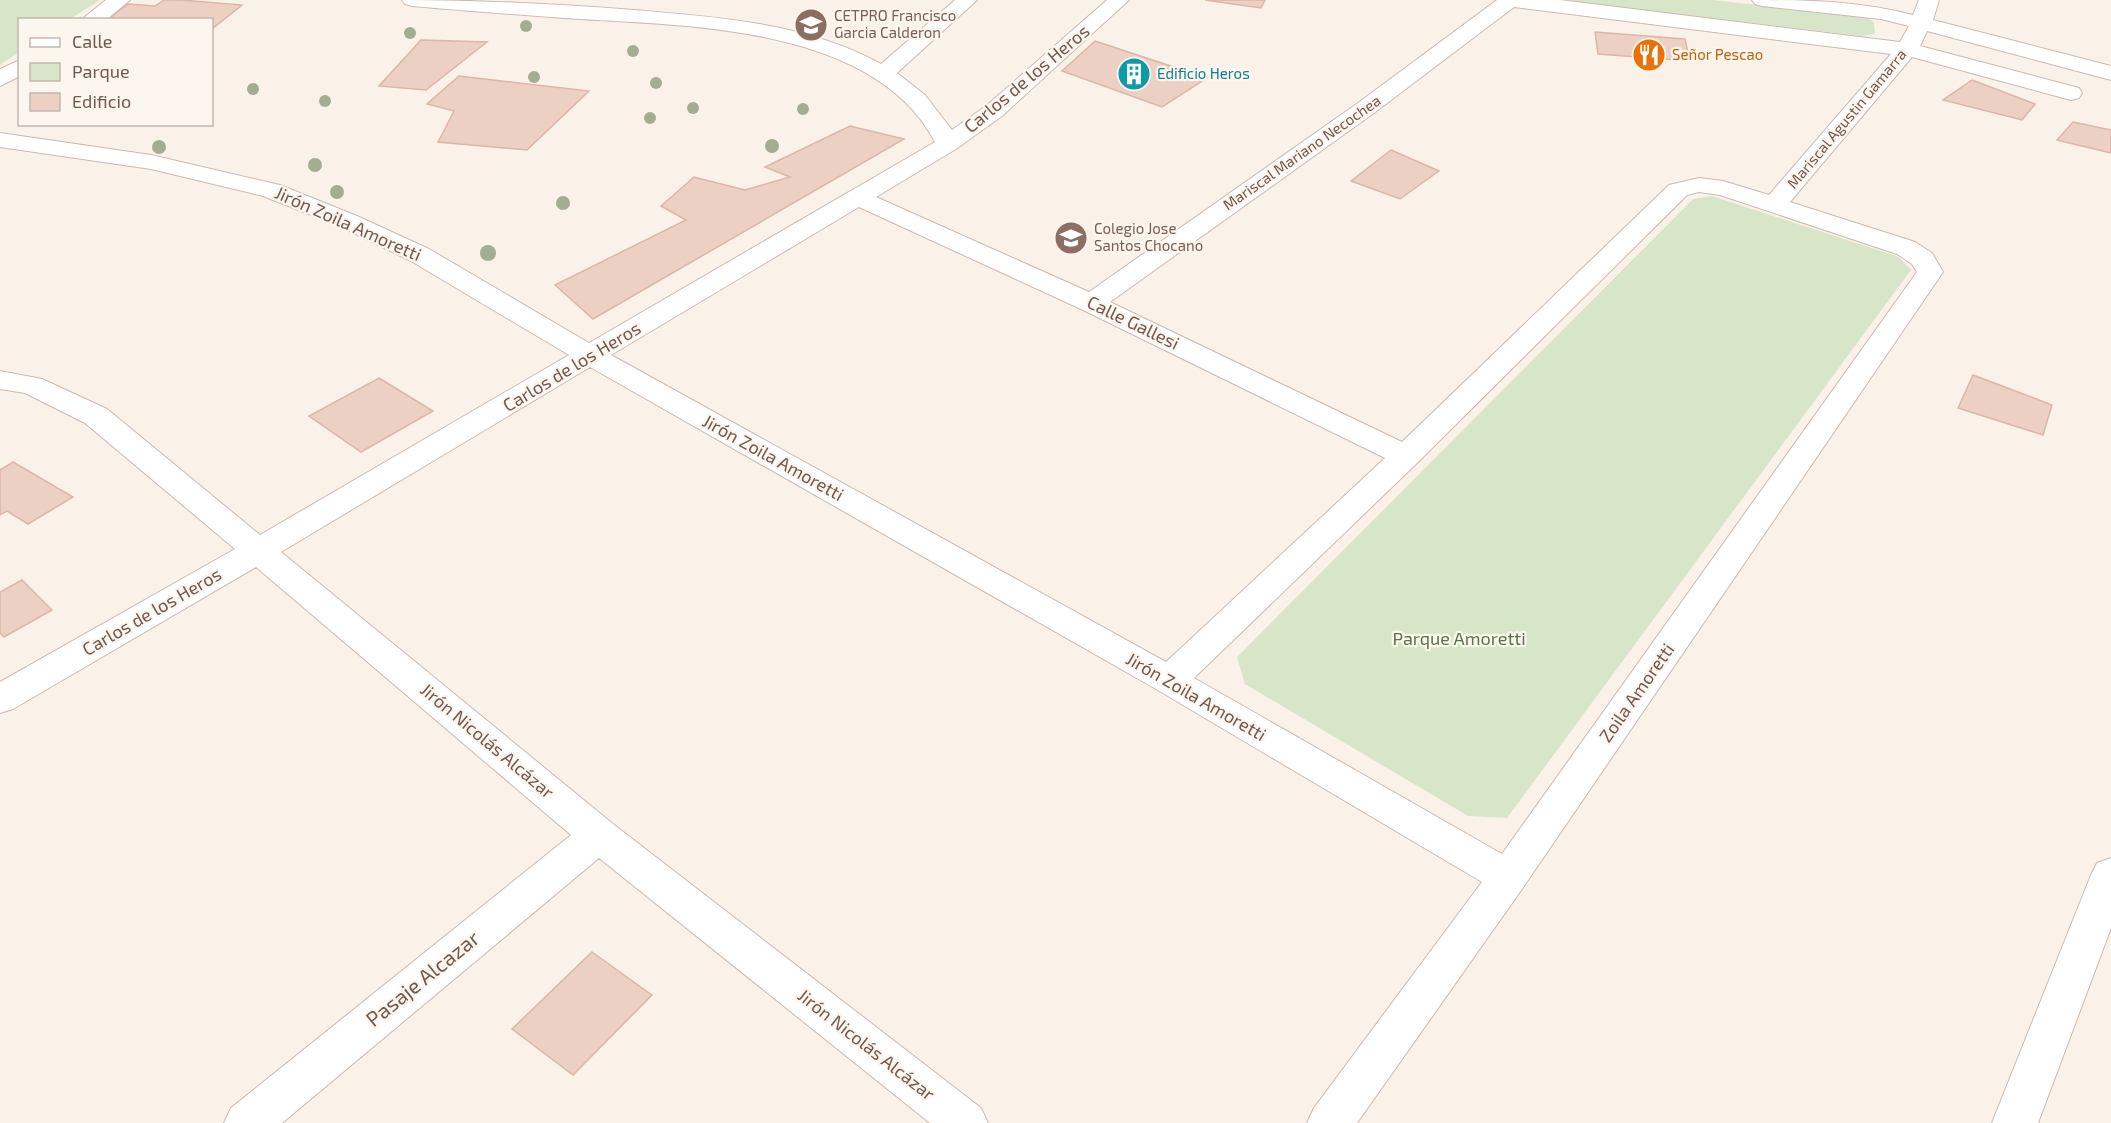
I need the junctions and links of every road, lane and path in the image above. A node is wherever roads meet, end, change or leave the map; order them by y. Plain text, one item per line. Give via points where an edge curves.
1 (120, 0) edge
2 (412, 0) edge
3 (710, 0) edge
4 (968, 0) edge
5 (1119, 0) edge
6 (1510, 0) edge
7 (1762, 0) edge
8 (1929, 0) edge
9 (94, 18) edge
10 (691, 22) junction
11 (1921, 23) junction
12 (1907, 48) junction
13 (18, 67) edge
14 (2111, 73) edge
15 (883, 74) junction
16 (0, 79) edge
17 (2071, 93) dead end
18 (0, 140) edge
19 (948, 144) junction
20 (856, 197) junction
21 (1775, 204) junction
22 (1091, 303) junction
23 (591, 356) junction
24 (11, 389) edge
25 (1406, 456) junction
26 (258, 551) junction
27 (1169, 680) junction
28 (0, 699) edge
29 (599, 835) junction
30 (2111, 875) edge
31 (1508, 877) junction
32 (247, 1123) edge
33 (964, 1123) edge
34 (1330, 1123) edge
35 (2014, 1123) edge

1 - 9 street
2 - 10 street
3 - 10 street
4 - 15 street
5 - 19 street, Carlos de los Heros via 994,111
6 - 12 street
6 - 22 street, Mariscal Mariano Necochea via 1366,108
7 - 11 street via 1882,14
8 - 11 street, Mariscal Agustin Gamarra
10 - 15 street via 800,40 838,52
11 - 12 street, Mariscal Agustin Gamarra
11 - 14 street
12 - 17 street
12 - 21 street, Mariscal Agustin Gamarra
13 - 16 street
15 - 19 street via 920,102 937,122
18 - 23 street, Jirón Zoila Amoretti via 151,162 271,190 420,255
19 - 20 street, Carlos de los Heros
20 - 22 street, Calle Gallesi
20 - 23 street, Carlos de los Heros
21 - 25 street via 1723,188 1699,185 1678,190
21 - 31 street, Zoila Amoretti via 1906,248 1923,260 1930,272
22 - 25 street, Calle Gallesi
23 - 26 street, Carlos de los Heros
23 - 27 street, Jirón Zoila Amoretti
24 - 26 street, Jirón Nicolás Alcázar via 96,416
25 - 27 street
26 - 28 street, Carlos de los Heros
26 - 29 street, Jirón Nicolás Alcázar
27 - 31 street, Jirón Zoila Amoretti
29 - 32 street, Pasaje Alcazar
29 - 33 street, Jirón Nicolás Alcázar
30 - 35 street
31 - 34 street, Zoila Amoretti

